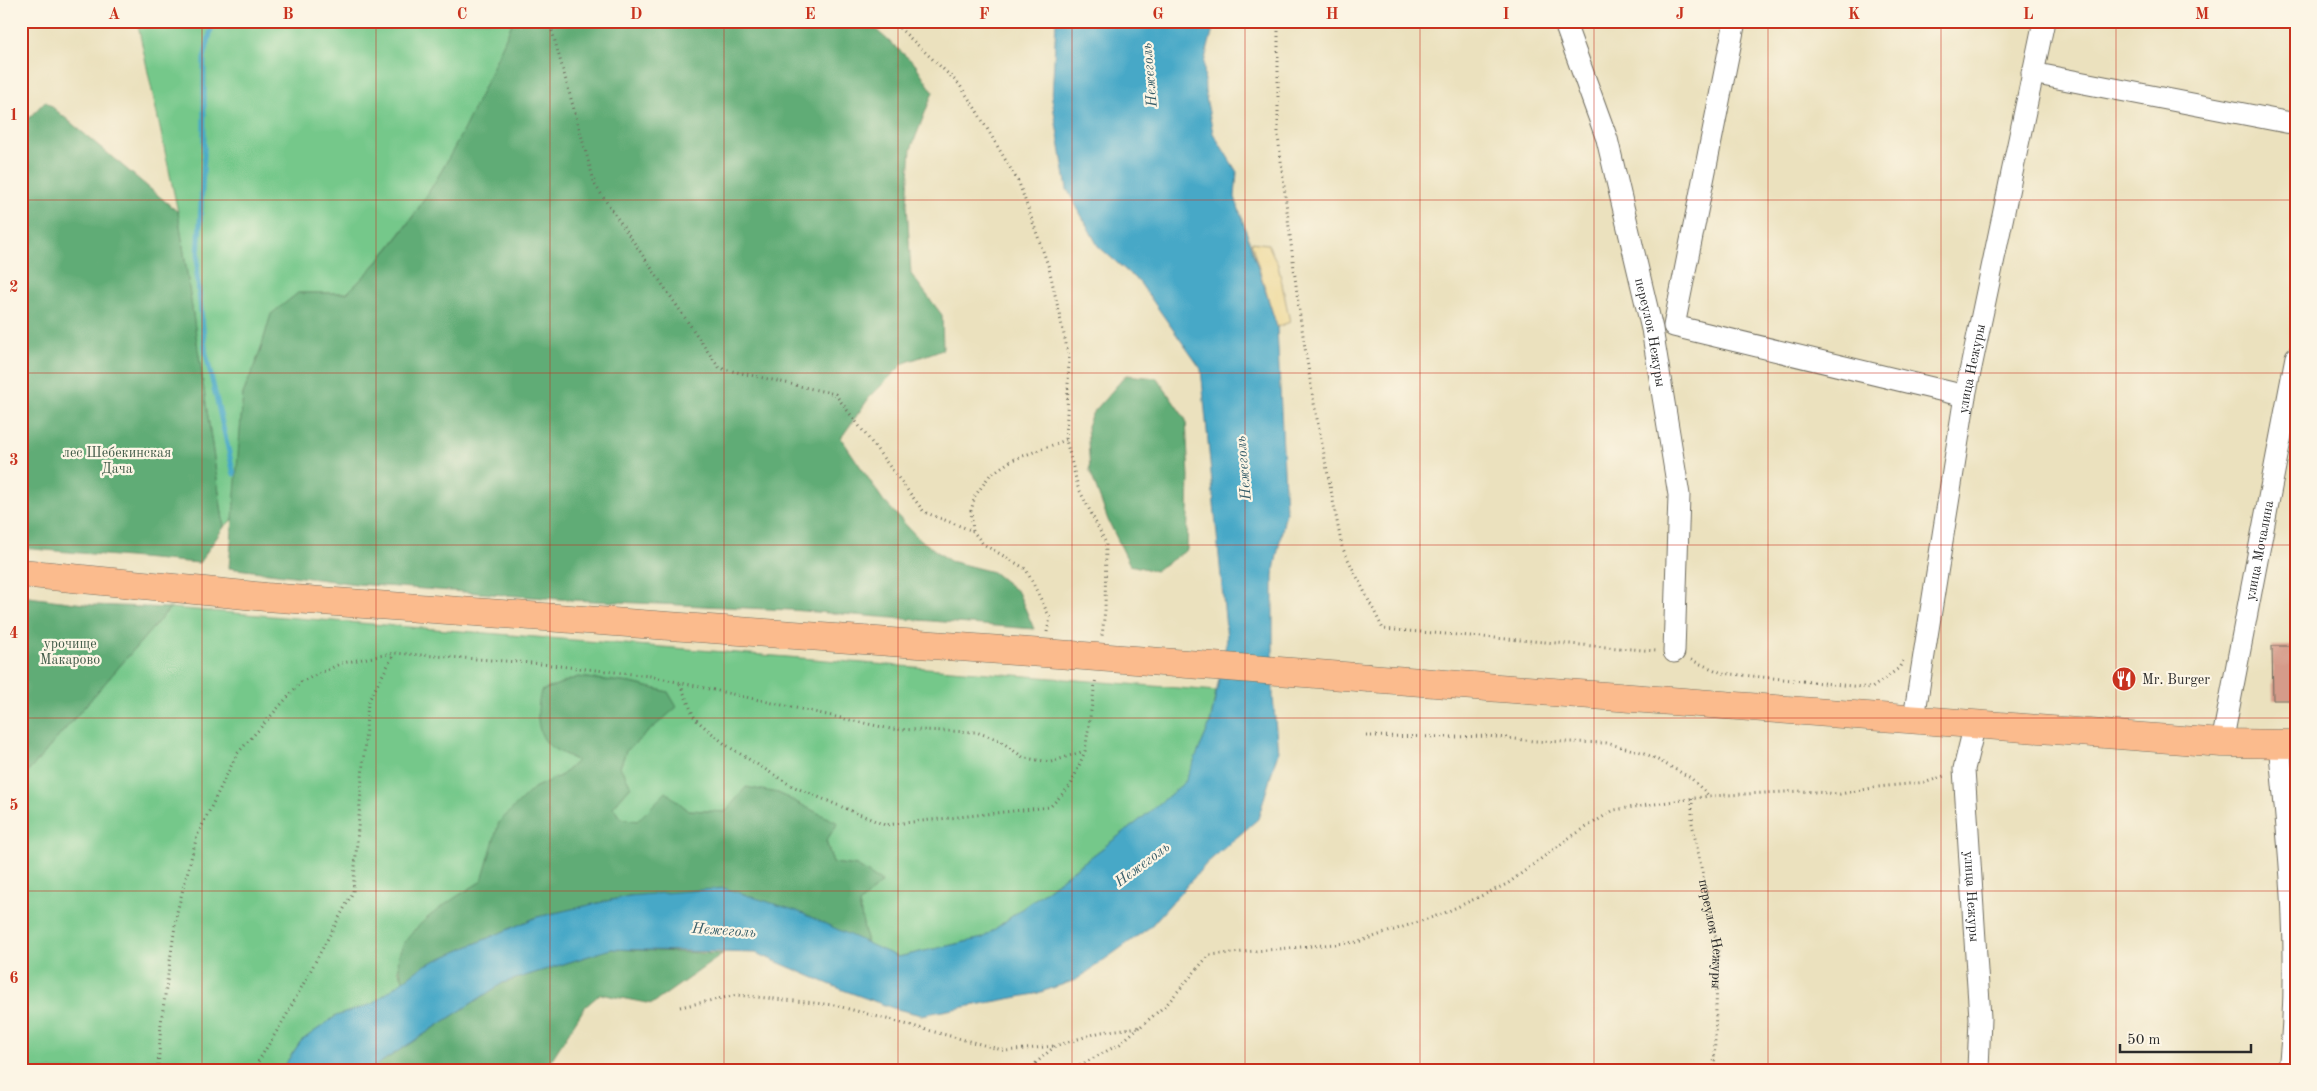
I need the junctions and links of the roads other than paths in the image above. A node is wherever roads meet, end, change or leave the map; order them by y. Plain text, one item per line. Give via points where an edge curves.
1 (1564, 21) edge
2 (1735, 21) edge
3 (2044, 21) edge
4 (2032, 73) junction
5 (2296, 124) edge
6 (1674, 326) junction
7 (1652, 329) junction
8 (2296, 357) edge
9 (1965, 396) junction
10 (21, 573) edge
11 (1674, 652) road end
12 (1914, 718) junction
13 (1975, 724) junction
14 (2222, 743) junction
15 (2288, 744) edge
16 (1978, 1070) edge
17 (2289, 1070) edge

1 - 7 street, переулок Нежуры via 1606,139
2 - 6 street, переулок Нежуры
3 - 4 street, улица Нежуры
4 - 5 street
4 - 9 street, улица Нежуры
6 - 7 street
6 - 9 street, переулок Нежуры
7 - 11 street, переулок Нежуры via 1679,495
8 - 14 street, улица Мочалина
9 - 12 street, улица Нежуры
10 - 12 main road, bridge via 266,597
12 - 13 main road
13 - 14 main road
13 - 16 street, улица Нежуры via 1964,769 1980,1018
14 - 15 main road
15 - 17 street via 2288,832 2295,946

